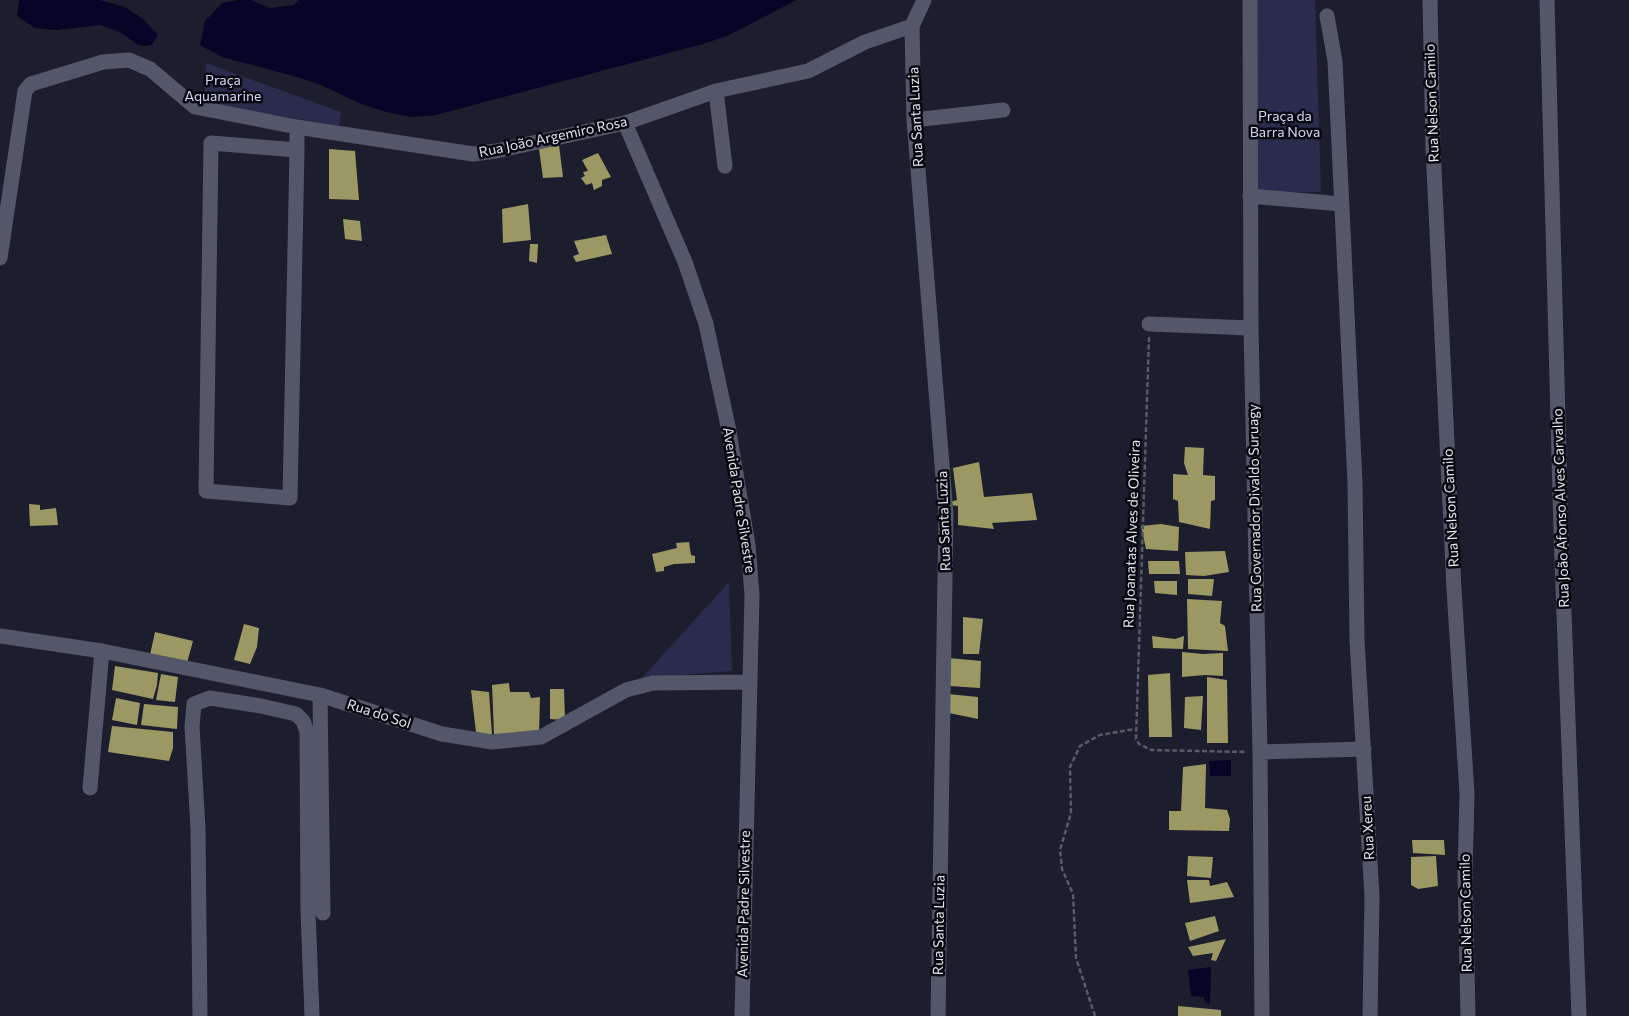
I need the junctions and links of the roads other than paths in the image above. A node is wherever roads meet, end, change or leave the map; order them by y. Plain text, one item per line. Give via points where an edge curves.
1 (924, 0) edge
2 (1250, 0) edge
3 (1430, 0) edge
4 (1548, 0) edge
5 (1327, 16) dead end
6 (912, 26) junction
7 (716, 91) junction
8 (1003, 110) dead end
9 (914, 120) junction
10 (625, 123) junction
11 (297, 127) junction
12 (297, 150) junction
13 (725, 166) dead end
14 (1250, 196) junction
15 (1342, 204) junction
16 (0, 258) edge
17 (1149, 324) road end
18 (1251, 328) junction
19 (0, 636) edge
20 (102, 651) junction
21 (749, 682) junction
22 (262, 683) junction
23 (320, 695) junction
24 (261, 706) junction
25 (1364, 749) junction
26 (1260, 752) junction
27 (90, 788) dead end
28 (323, 913) dead end
29 (200, 1016) edge
30 (312, 1016) edge
31 (742, 1016) edge
32 (938, 1016) edge
33 (1262, 1016) edge
34 (1370, 1016) edge
35 (1468, 1016) edge
36 (1579, 1016) edge

1 - 6 street
2 - 14 street, Rua Governador Divaldo Suruagy
3 - 35 street, Rua Nelson Camilo via 1454,590 1467,794 1464,874
4 - 36 street, Rua João Afonso Alves Carvalho via 1561,532
5 - 15 street, Rua Xereu via 1335,61
6 - 7 street, Rua João Argemiro Rosa via 865,42 808,71
6 - 9 street, Rua Santa Luzia
7 - 10 street, Rua João Argemiro Rosa
7 - 13 street
8 - 9 street
9 - 32 street, Rua Santa Luzia via 946,514
10 - 11 street, Rua João Argemiro Rosa via 496,152 472,154
10 - 21 street, Avenida Padre Silvestre via 686,262 706,324 728,426 748,545 752,595
11 - 12 street
11 - 16 street, Rua João Argemiro Rosa via 195,107 150,69 130,60 103,62 31,84 25,91
12 - 12 street via 290,498 206,491 212,143
14 - 15 street
14 - 18 street, Rua Governador Divaldo Suruagy
15 - 25 street, Rua Xereu via 1355,483 1357,640
17 - 18 street
18 - 26 street, Rua Governador Divaldo Suruagy
19 - 20 street, Rua do Sol
20 - 22 street, Rua do Sol
20 - 27 street
21 - 23 street, Rua do Sol via 653,683 626,690 541,737 492,742 442,734
21 - 31 street, Avenida Padre Silvestre
22 - 23 street, Rua do Sol
22 - 24 street
23 - 28 street
24 - 29 street via 210,698 194,704
24 - 30 street via 296,714 307,732
25 - 26 street
25 - 34 street, Rua Xereu via 1372,896
26 - 33 street, Rua Governador Divaldo Suruagy

